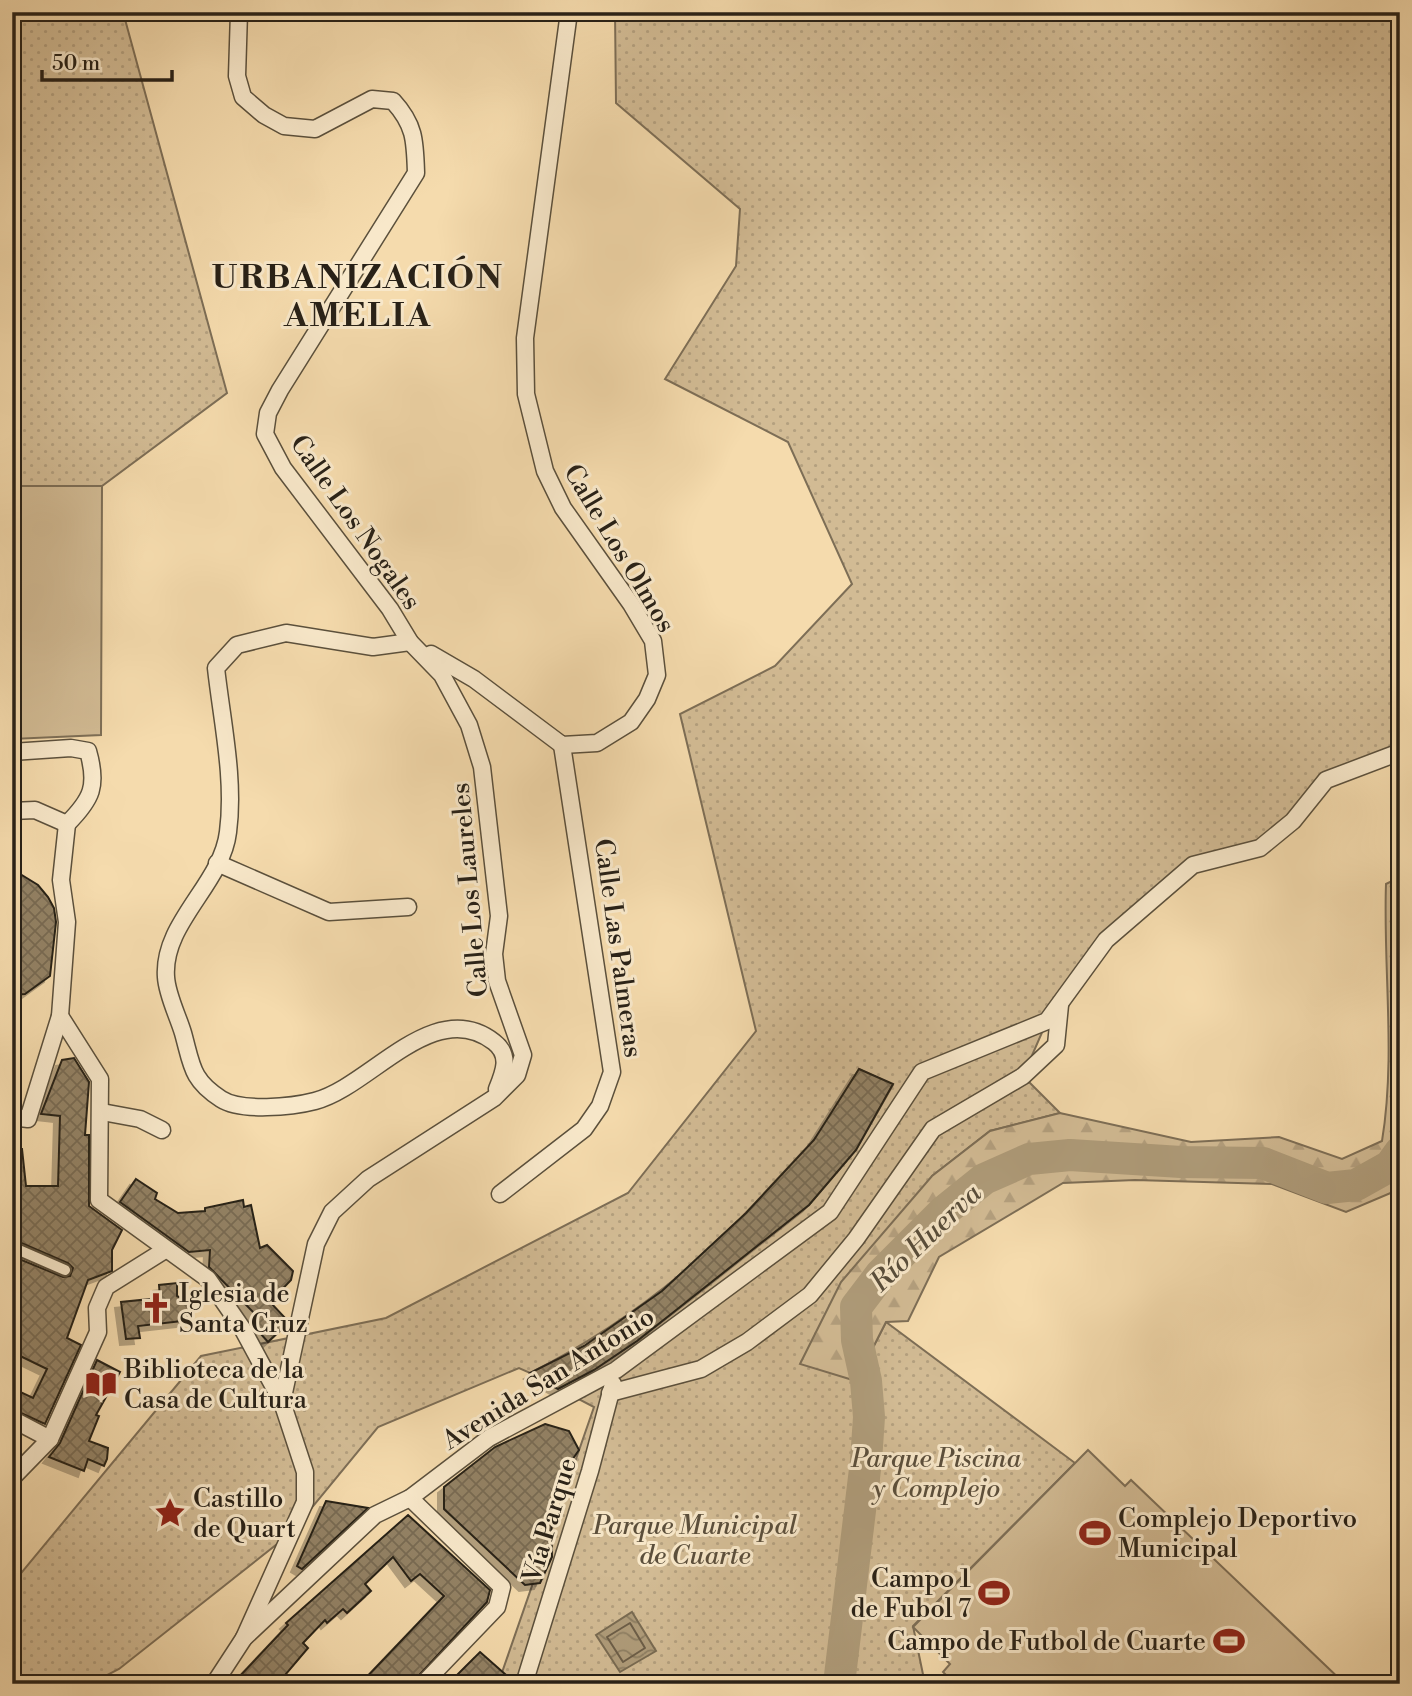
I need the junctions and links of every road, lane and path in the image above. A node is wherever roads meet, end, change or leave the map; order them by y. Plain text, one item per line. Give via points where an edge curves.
1 (239, 12) edge
2 (569, 12) edge
3 (411, 642) junction
4 (562, 745) junction
5 (12, 752) edge
6 (1400, 752) edge
7 (12, 811) edge
8 (67, 824) junction
9 (217, 863) junction
10 (408, 907) dead end
11 (1061, 1003) junction
12 (60, 1016) junction
13 (494, 1098) junction
14 (102, 1112) junction
15 (12, 1117) edge
16 (162, 1130) dead end
17 (500, 1194) dead end
18 (12, 1247) edge
19 (166, 1250) junction
20 (65, 1270) dead end
21 (616, 1370) junction
22 (610, 1393) junction
23 (282, 1402) junction
24 (12, 1419) edge
25 (50, 1439) junction
26 (12, 1478) edge
27 (410, 1497) junction
28 (244, 1638) junction
29 (214, 1684) edge
30 (423, 1684) edge
31 (524, 1684) edge

1 - 3 street, Calle Los Nogales via 237,76 243,97 264,116 284,126 315,129 372,99 393,101 410,119 416,173 280,390 268,414 265,435 283,468
2 - 4 street, Calle Los Olmos via 525,338 526,394 545,471 563,508 653,641 657,675 631,722 597,743
3 - 4 street via 474,679
3 - 9 street via 373,647 286,632 237,645 216,668 231,797 228,836
3 - 13 street, Calle Los Laureles via 442,674 468,725 482,767 499,916 494,954 497,981 523,1055 517,1075
4 - 17 street, Calle Las Palmeras via 612,1072 600,1106 584,1129
5 - 8 street via 88,751 94,771 88,803
6 - 11 street via 1326,780 1293,821 1260,848 1193,866 1106,940
7 - 8 street via 35,810
8 - 12 street via 61,880 67,922
9 - 10 street via 329,912
9 - 13 street via 170,947 166,977 196,1079 223,1101 251,1108 316,1101 350,1085 401,1048 450,1028 467,1028 486,1035 505,1057 505,1071
11 - 21 street, Avenida San Antonio via 1047,1021 922,1072 830,1212
11 - 22 street via 1056,1045 1023,1076 933,1129 856,1239 810,1295 701,1369
12 - 14 street via 100,1079
12 - 15 street via 28,1119
13 - 23 street, Calle Los Laureles via 368,1179 332,1212 316,1244
14 - 16 street via 140,1118
14 - 19 street via 99,1200
18 - 20 street
19 - 23 street via 208,1279 242,1328
19 - 25 street via 106,1287 97,1308 99,1332
21 - 22 street, Vía Parque
21 - 27 street, Avenida San Antonio via 489,1438
22 - 31 street, Vía Parque
23 - 28 street via 305,1472 305,1502
24 - 25 street
25 - 26 street
27 - 28 street, Avenida San Antonio via 375,1515
27 - 30 street via 502,1587 497,1607
28 - 29 street, Avenida San Antonio

